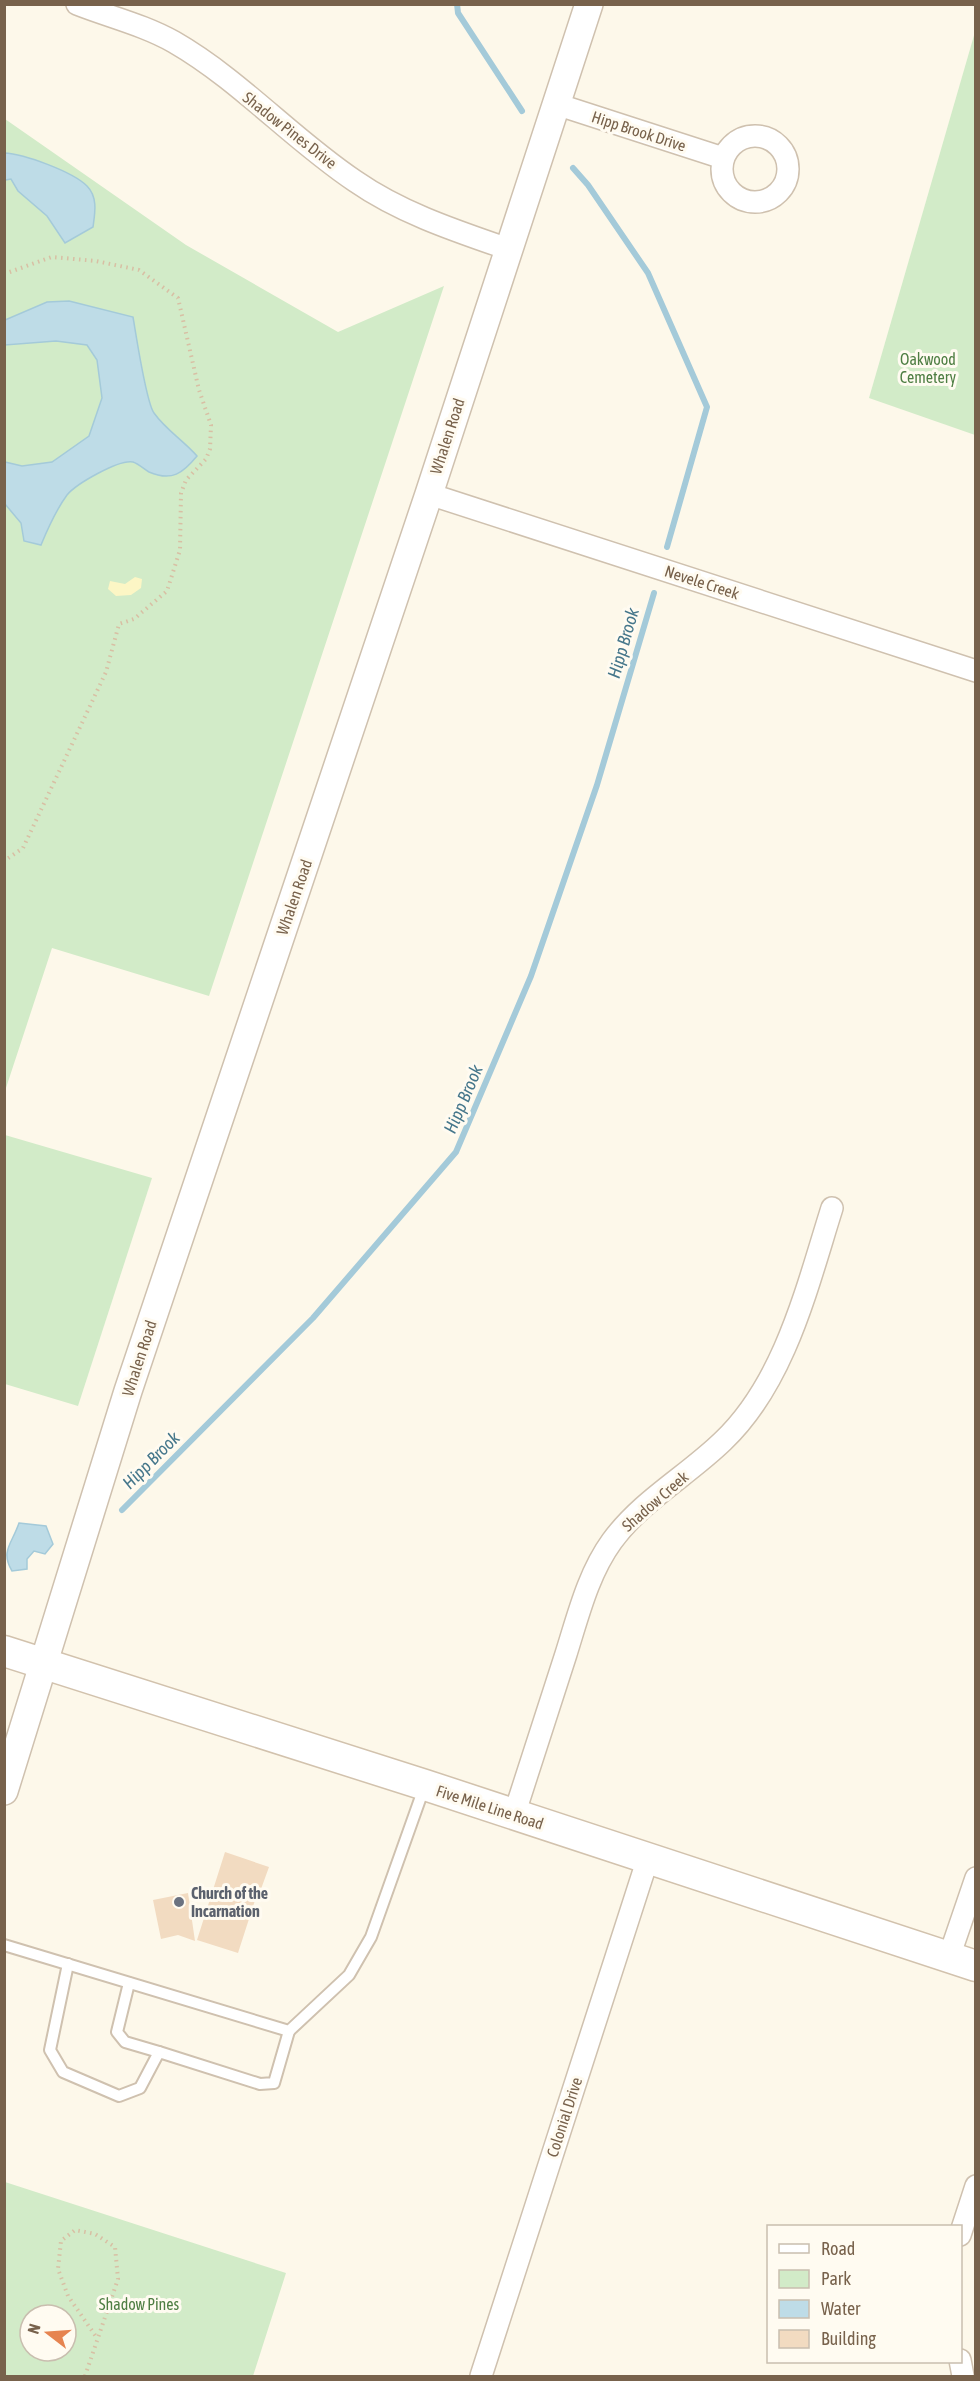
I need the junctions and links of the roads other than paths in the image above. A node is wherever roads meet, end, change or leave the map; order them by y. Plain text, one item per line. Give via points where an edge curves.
1 (77, 4) edge
2 (589, 4) edge
3 (556, 104) junction
4 (723, 158) dead end
5 (508, 249) junction
6 (429, 494) junction
7 (975, 671) edge
8 (832, 1208) dead end
9 (4, 1651) edge
10 (43, 1663) junction
11 (425, 1785) junction
12 (4, 1791) edge
13 (514, 1815) junction
14 (648, 1858) junction
15 (975, 1878) edge
16 (4, 1945) edge
17 (962, 1961) edge
18 (68, 1964) junction
19 (129, 1983) junction
20 (289, 2031) junction
21 (159, 2052) junction
22 (975, 2186) edge
23 (962, 2228) edge
24 (481, 2376) edge

1 - 5 street, Shadow Pines Drive via 176,43 355,182 433,222
2 - 3 street, Whalen Road
3 - 4 street, Hipp Brook Drive
3 - 5 street, Whalen Road
5 - 6 street, Whalen Road
6 - 7 street, Nevele Creek
6 - 10 street, Whalen Road via 132,1379
8 - 13 street, Shadow Creek via 795,1324 776,1369 752,1406 725,1440 628,1521 597,1567
9 - 10 main road, Five Mile Line Road
10 - 11 main road, Five Mile Line Road
10 - 12 street, Whalen Road
11 - 13 main road, Five Mile Line Road
11 - 20 lane via 371,1937 349,1975
13 - 14 main road, Five Mile Line Road
14 - 17 main road, Five Mile Line Road
14 - 24 street, Colonial Drive
15 - 17 street
16 - 18 lane
18 - 19 lane
18 - 21 lane via 50,2050 63,2072 119,2096 140,2088
19 - 20 lane
19 - 21 lane via 117,2032 125,2042
20 - 21 lane via 274,2083 260,2084
22 - 23 street

